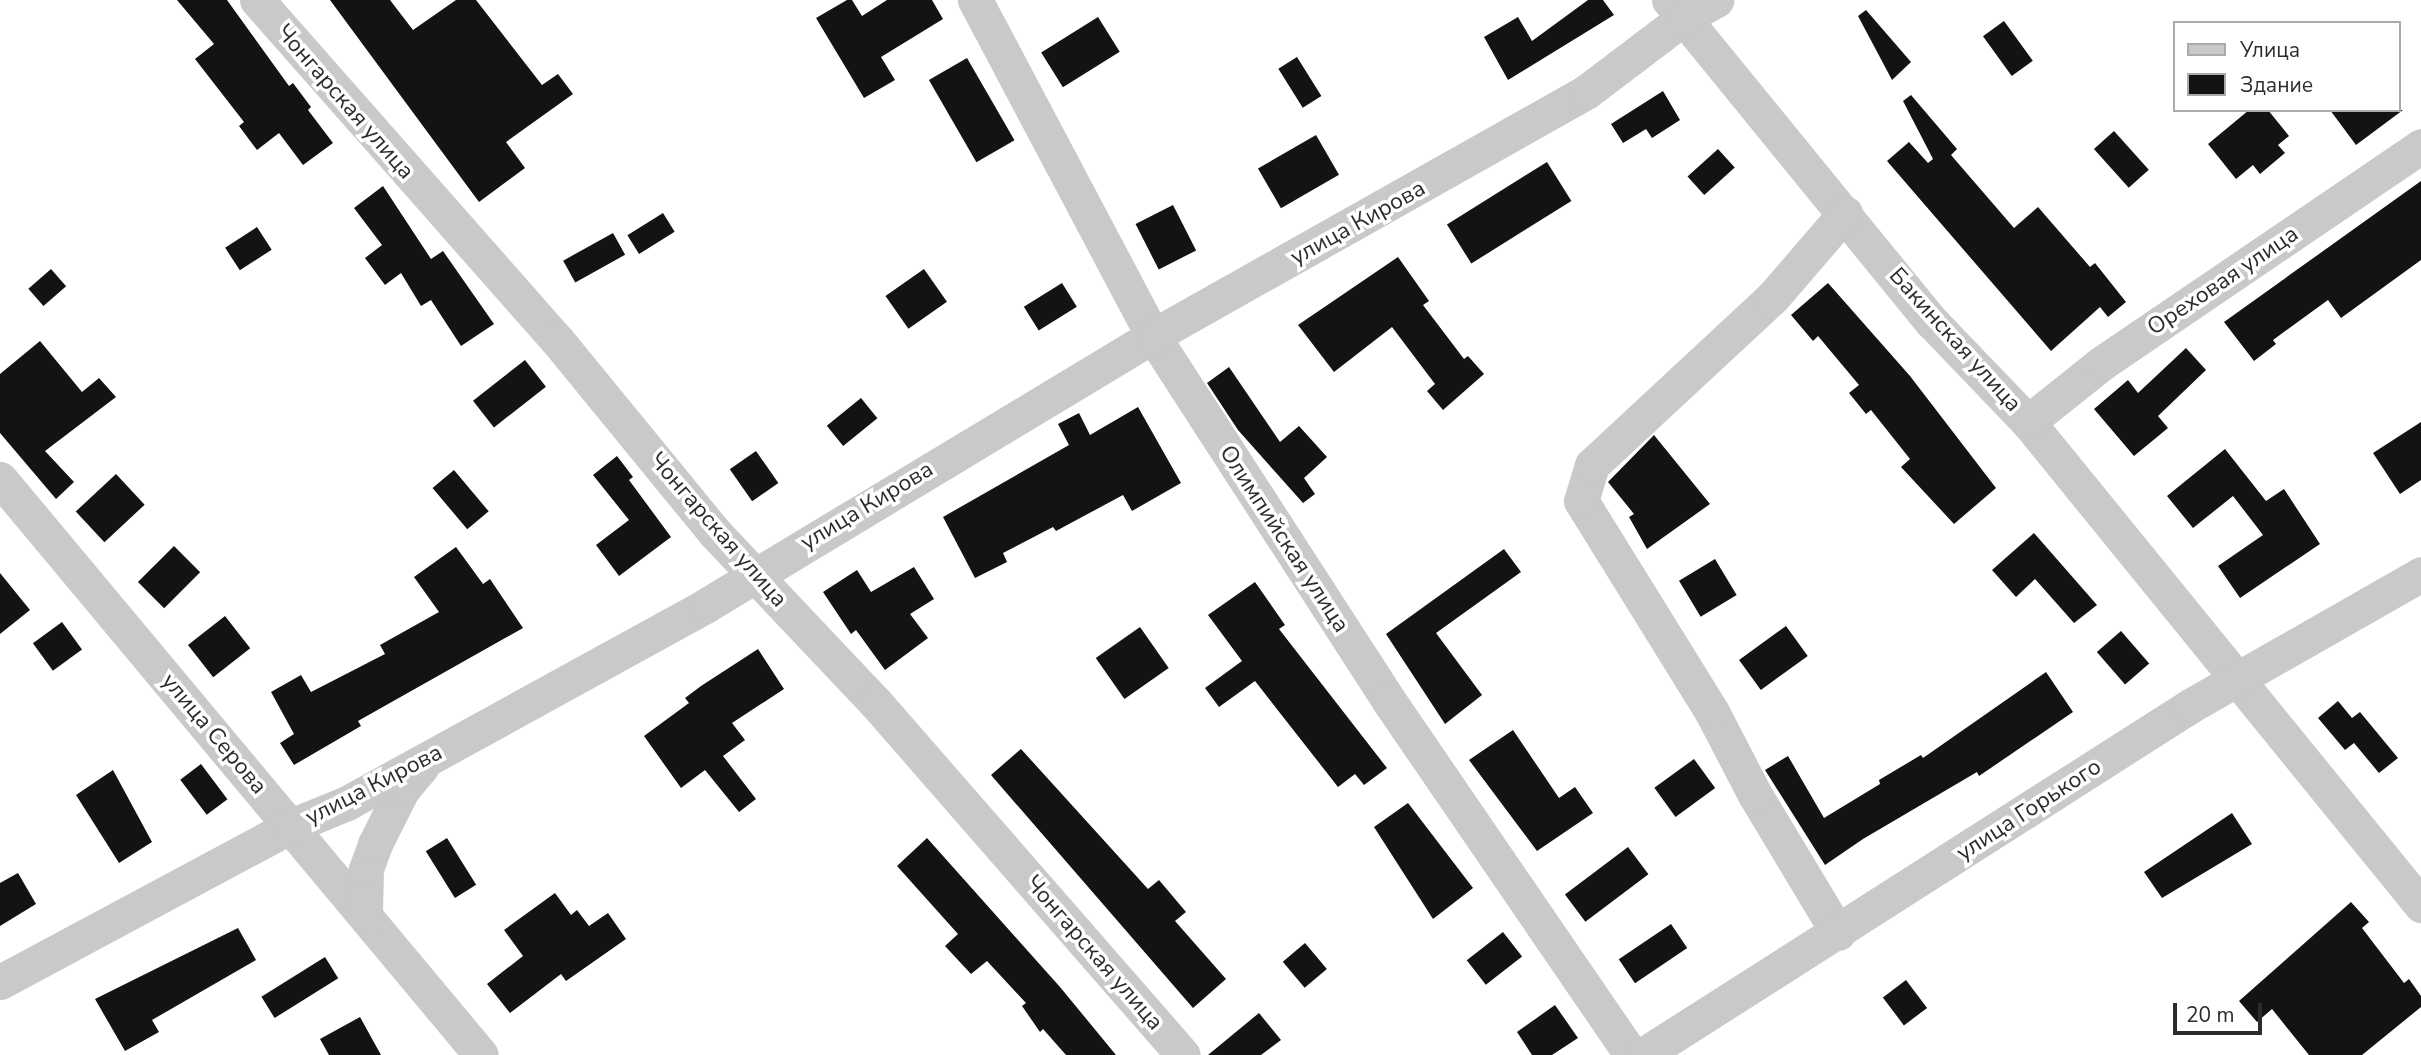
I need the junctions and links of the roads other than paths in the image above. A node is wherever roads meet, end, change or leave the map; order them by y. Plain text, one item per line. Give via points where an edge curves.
1 (257, 0) edge
2 (975, 0) edge
3 (1716, 0) edge
4 (1677, 9) edge
5 (2421, 146) edge
6 (1845, 214) junction
7 (1153, 336) junction
8 (2028, 422) junction
9 (0, 480) edge
10 (2421, 574) edge
11 (753, 576) junction
12 (2239, 682) junction
13 (427, 759) junction
14 (291, 826) junction
15 (2421, 905) edge
16 (365, 915) junction
17 (1838, 933) junction
18 (0, 982) edge
19 (481, 1055) edge
20 (1182, 1055) edge
21 (1631, 1055) edge
22 (1643, 1055) edge

1 - 11 street, Чонгарская улица via 557,340
2 - 7 street, Олимпийская улица
3 - 4 street, улица Кирова
4 - 6 street, Бакинская улица
4 - 7 street, улица Кирова via 1586,92
5 - 8 street, Ореховая улица via 2102,363
6 - 8 street, Бакинская улица via 1932,322
6 - 17 street via 1772,298 1592,465 1581,501 1712,712 1755,795
7 - 11 street, улица Кирова
7 - 21 street, Олимпийская улица via 1389,701
8 - 12 street, Бакинская улица
9 - 14 street, улица Серова
10 - 12 street, улица Горького
11 - 13 street, улица Кирова
11 - 20 street, Чонгарская улица via 875,702
12 - 15 street, Бакинская улица
12 - 17 street, улица Горького via 2190,706
13 - 14 street, улица Кирова via 347,803
13 - 16 street via 402,790 374,844 366,869
14 - 16 street, улица Серова
14 - 18 street, улица Кирова
16 - 19 street, улица Серова
17 - 22 street, улица Горького

